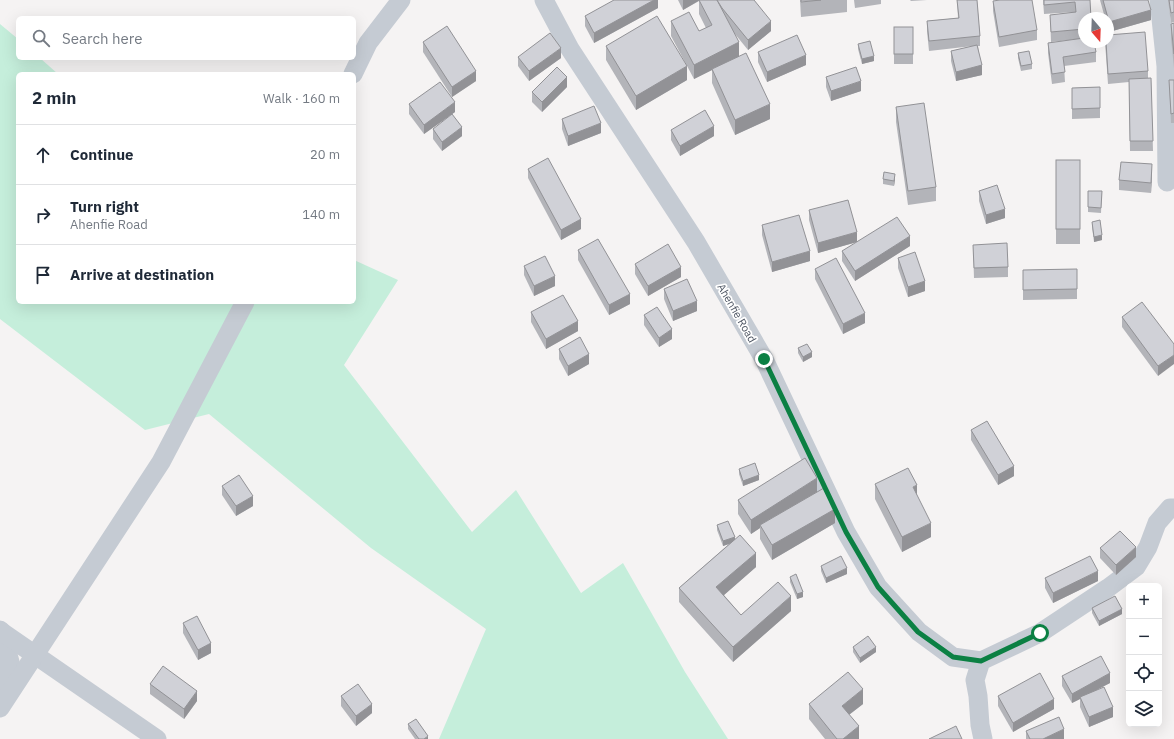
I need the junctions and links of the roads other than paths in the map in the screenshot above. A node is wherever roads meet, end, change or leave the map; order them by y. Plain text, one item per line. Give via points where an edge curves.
1 (401, 0) edge
2 (544, 0) edge
3 (1159, 0) edge
4 (354, 72) edge
5 (1167, 182) dead end
6 (244, 304) edge
7 (1174, 508) edge
8 (1, 631) edge
9 (35, 655) junction
10 (981, 661) junction
11 (0, 686) edge
12 (0, 708) edge
13 (157, 739) edge
14 (983, 739) edge

1 - 4 street via 368,43
2 - 10 street, Ahenfie Road via 570,49 696,242 764,359 846,532 878,587 918,632 953,657
3 - 5 street via 1166,66
6 - 9 street via 161,462
7 - 10 street via 1170,508 1157,523 1148,547 1136,567 1040,633
8 - 9 street
8 - 11 street via 10,662
9 - 12 street
9 - 13 street
10 - 14 street via 976,680

